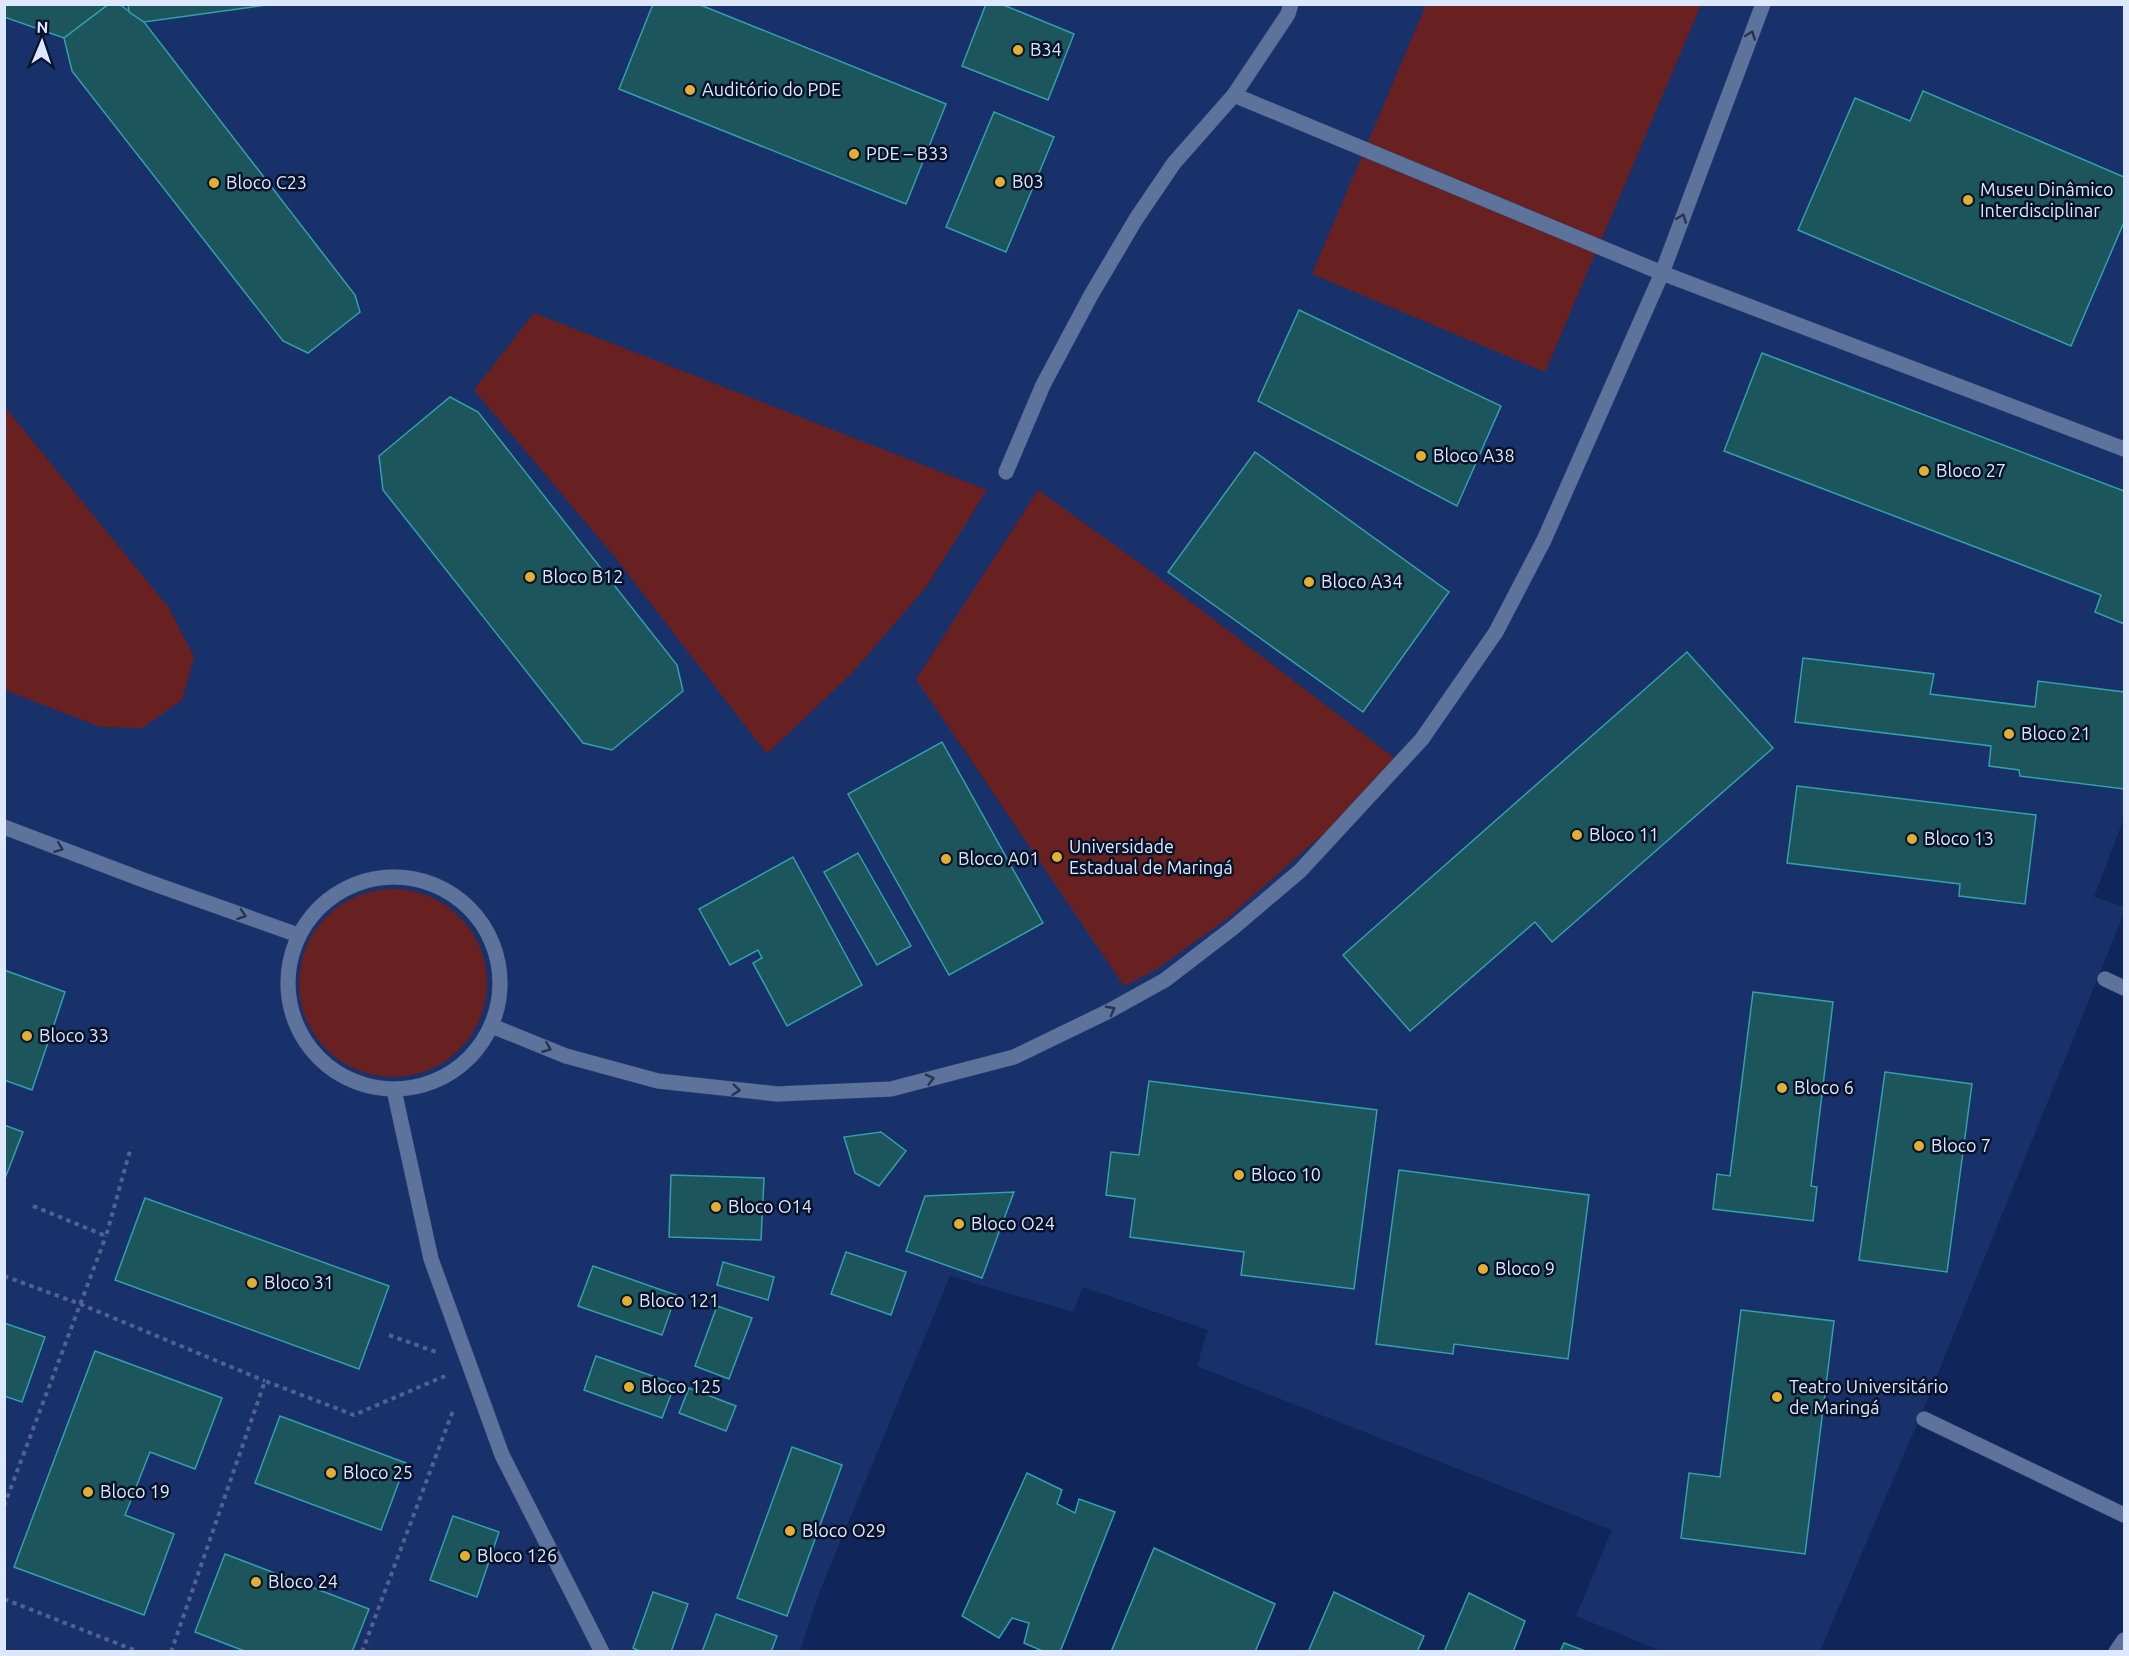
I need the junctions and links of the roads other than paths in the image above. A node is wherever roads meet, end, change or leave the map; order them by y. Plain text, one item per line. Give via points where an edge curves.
1 (1292, 4) edge
2 (1763, 4) edge
3 (1234, 95) junction
4 (1662, 273) junction
5 (2124, 449) edge
6 (1006, 472) dead end
7 (4, 827) edge
8 (298, 935) junction
9 (2105, 980) dead end
10 (2124, 988) edge
11 (492, 1026) junction
12 (394, 1090) junction
13 (1924, 1419) dead end
14 (2124, 1515) edge
15 (2124, 1640) edge
16 (602, 1652) edge
17 (2116, 1652) edge

1 - 3 street
4 -> 2 street
3 - 4 street
3 - 6 street via 1174,163 1131,228 1043,385
4 - 5 street
11 -> 4 street via 566,1056 658,1081 777,1094 891,1089 1014,1057 1165,980 1300,871 1422,739 1496,632 1544,540
7 -> 8 street
8 - 11 street via 316,911 339,892 366,880 396,877 421,880 443,889 464,902 486,928 498,960 499,1005
8 - 12 street via 288,964 287,995 295,1025 312,1051 335,1073 363,1085
9 - 10 street
11 - 12 street via 476,1052 453,1073 425,1085
12 - 16 street via 431,1259 502,1455
13 - 14 street
15 - 17 street

